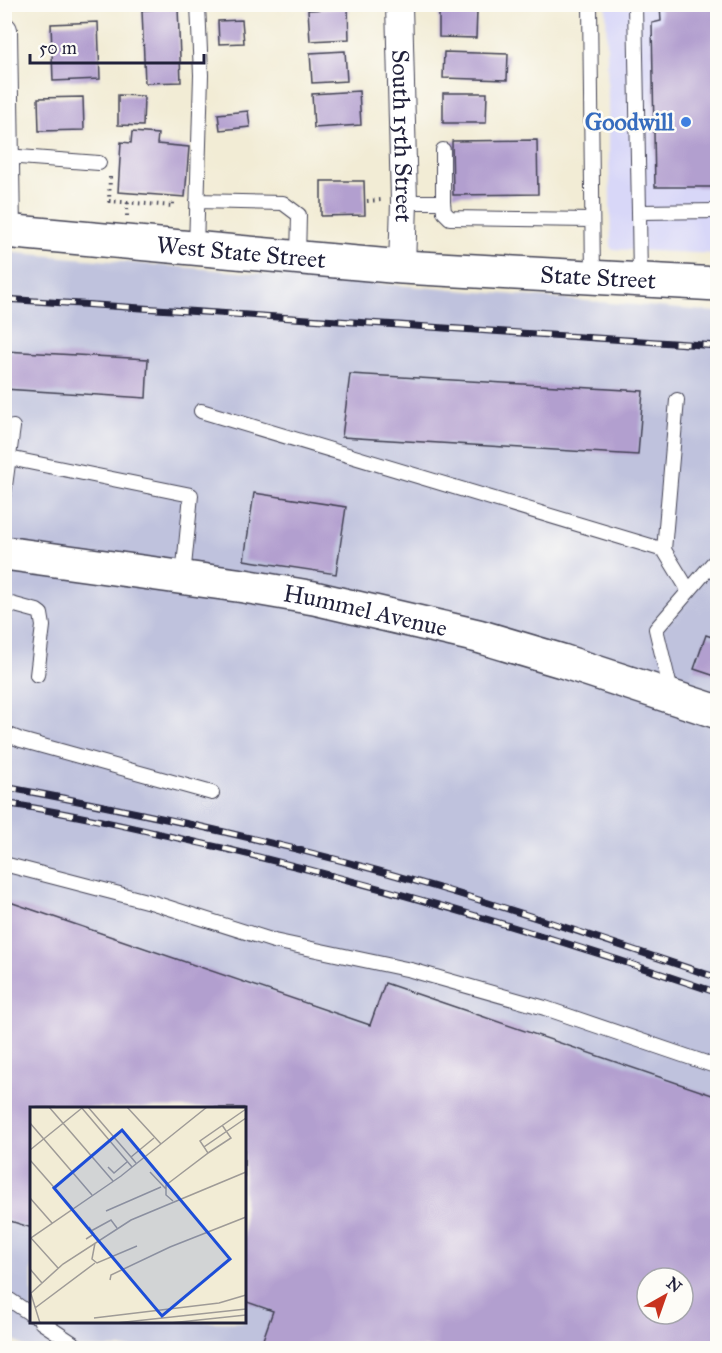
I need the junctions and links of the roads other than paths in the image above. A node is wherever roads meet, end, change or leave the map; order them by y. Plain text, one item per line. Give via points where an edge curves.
1 (198, 4) edge
2 (399, 4) edge
3 (590, 4) edge
4 (634, 4) edge
5 (4, 30) edge
6 (443, 150) dead end
7 (6, 156) junction
8 (99, 163) dead end
9 (197, 201) junction
10 (404, 202) junction
11 (443, 202) junction
12 (717, 211) edge
13 (639, 212) junction
14 (592, 220) junction
15 (6, 231) edge
16 (196, 250) junction
17 (298, 258) junction
18 (402, 267) junction
19 (478, 273) joint
20 (593, 278) junction
21 (640, 280) junction
22 (717, 284) edge
23 (677, 400) dead end
24 (201, 411) dead end
25 (13, 426) dead end
26 (9, 458) junction
27 (4, 493) edge
28 (664, 550) junction
29 (4, 553) edge
30 (717, 564) edge
31 (183, 578) junction
32 (689, 591) junction
33 (4, 602) edge
34 (37, 675) dead end
35 (672, 697) junction
36 (717, 712) edge
37 (4, 733) edge
38 (212, 793) dead end
39 (4, 864) edge
40 (717, 1067) edge
41 (4, 1296) edge
42 (30, 1314) edge
43 (42, 1323) edge
44 (80, 1348) edge

1 - 9 lane via 201,75
2 - 10 street, South 15th Street
3 - 14 lane
4 - 13 lane
5 - 7 street
6 - 11 lane
7 - 8 lane
7 - 15 street
9 - 16 lane
9 - 17 lane via 283,203 299,215
10 - 11 lane
10 - 18 street, South 15th Street
11 - 14 lane via 444,212 450,218
12 - 13 lane
13 - 21 lane
14 - 20 lane
15 - 16 main road, West State Street
16 - 17 main road, West State Street
17 - 18 main road, West State Street
18 - 19 main road, West State Street
19 - 20 main road, State Street
20 - 21 main road, State Street
21 - 22 main road, State Street
23 - 28 lane
24 - 28 lane
25 - 26 lane
26 - 27 lane
26 - 31 lane via 191,495
28 - 32 lane
29 - 31 main road, Hummel Avenue
30 - 32 lane
31 - 35 main road, Hummel Avenue via 314,598 478,636
32 - 35 lane via 656,629
33 - 34 lane via 41,614
35 - 36 main road, Hummel Avenue
37 - 38 lane
39 - 40 lane via 154,903 274,941 411,970 545,1008
41 - 42 lane
43 - 44 lane

